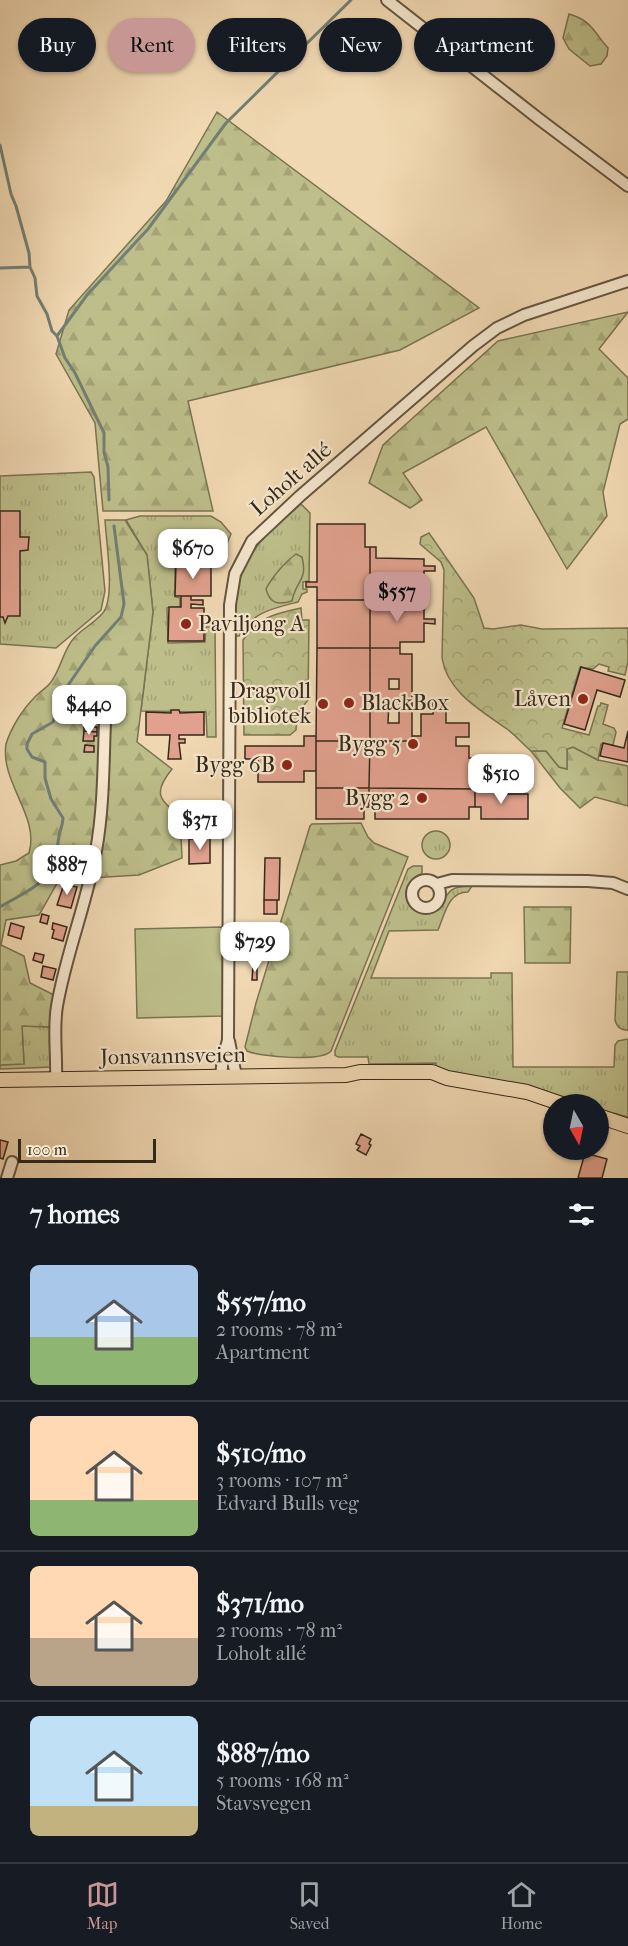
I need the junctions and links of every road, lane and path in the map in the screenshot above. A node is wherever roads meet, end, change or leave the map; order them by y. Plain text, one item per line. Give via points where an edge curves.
1 (387, 0) edge
2 (628, 186) edge
3 (628, 281) edge
4 (106, 700) dead end
5 (437, 884) dead end
6 (628, 889) edge
7 (228, 1040) junction
8 (221, 1076) junction
9 (236, 1076) junction
10 (56, 1079) junction
11 (2, 1080) edge
12 (543, 1097) edge
13 (609, 1120) edge
14 (628, 1126) edge
15 (12, 1162) dead end
16 (7, 1178) edge

1 - 2 street
3 - 7 street, Loholt allé via 524,315 497,328 262,530 244,555 233,581 230,605
4 - 10 street via 99,828 85,902 65,963 56,1009
5 - 6 street via 452,880 588,881
7 - 8 street, Loholt allé
7 - 9 street, Loholt allé
8 - 9 main road, Jonsvannsveien
8 - 10 main road, Jonsvannsveien
9 - 12 main road, Jonsvannsveien via 447,1078
10 - 11 main road, Jonsvannsveien
13 - 14 main road
15 - 16 street

